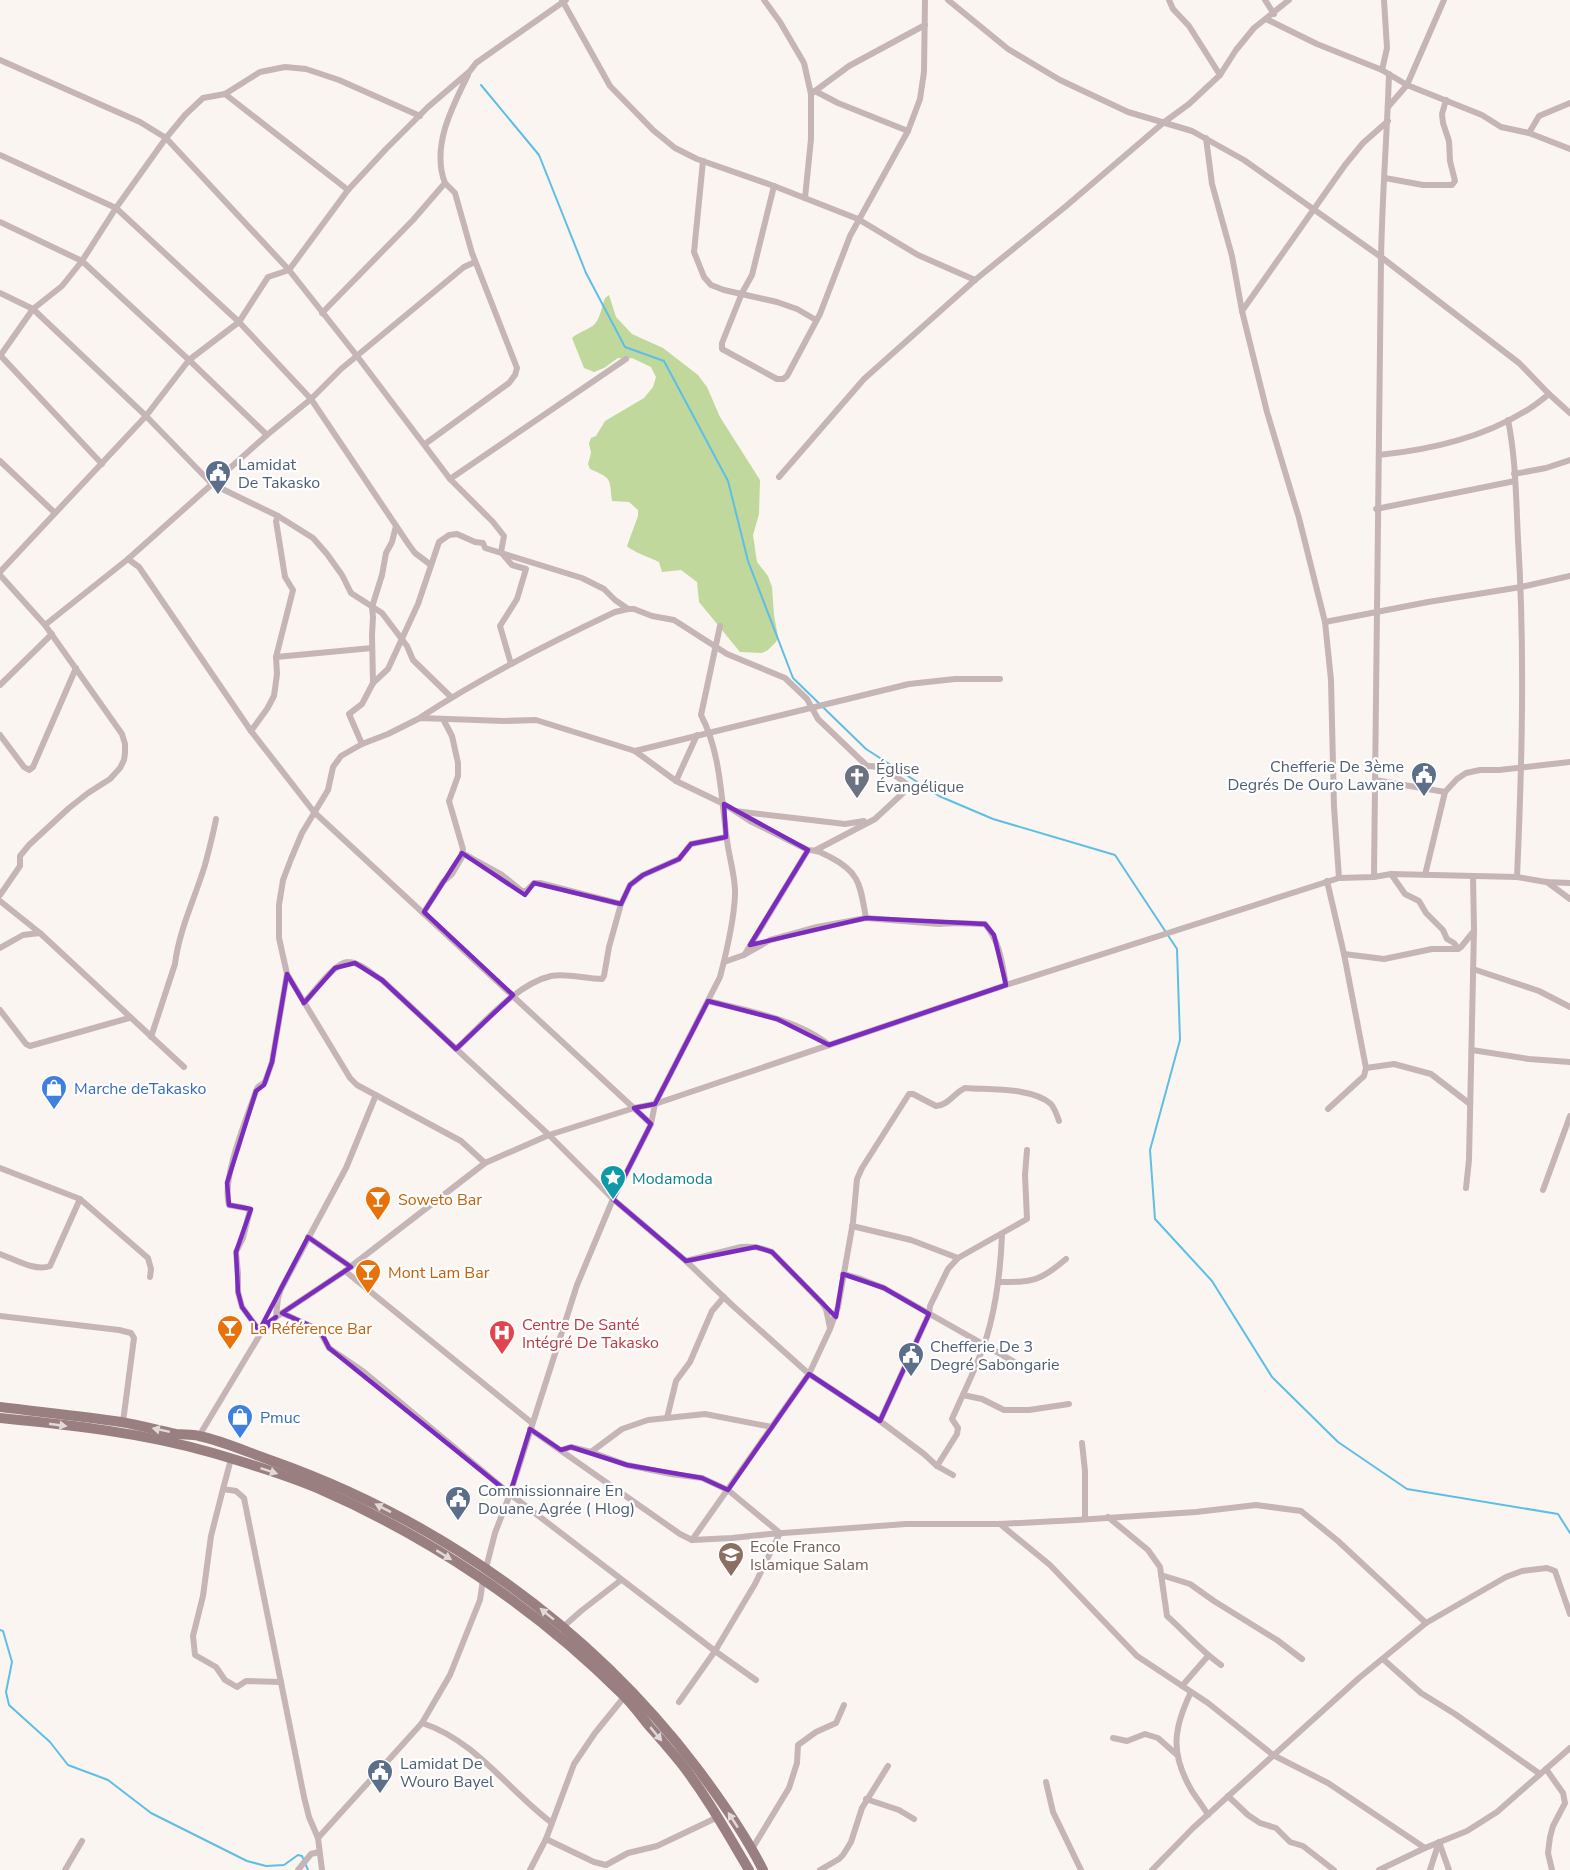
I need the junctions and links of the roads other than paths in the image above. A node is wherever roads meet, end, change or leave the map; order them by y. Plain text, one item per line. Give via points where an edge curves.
1 (764, 0) edge
2 (926, 0) edge
3 (948, 0) edge
4 (1169, 0) edge
5 (1264, 0) edge
6 (1288, 0) edge
7 (1384, 0) edge
8 (1444, 0) edge
9 (564, 1) edge
10 (1274, 14) junction
11 (1266, 19) junction
12 (925, 26) junction
13 (0, 60) edge
14 (1382, 70) junction
15 (470, 71) junction
16 (1389, 74) junction
17 (1220, 75) junction
18 (1407, 85) junction
19 (813, 93) junction
20 (225, 94) junction
21 (1446, 100) junction
22 (1570, 103) edge
23 (1388, 107) junction
24 (420, 116) junction
25 (1388, 121) junction
26 (1163, 123) junction
27 (908, 131) junction
28 (1529, 133) junction
29 (166, 138) junction
30 (1206, 138) junction
31 (1570, 149) edge
32 (0, 155) edge
33 (703, 161) junction
34 (1385, 178) junction
35 (445, 183) junction
36 (774, 186) junction
37 (348, 190) junction
38 (805, 198) junction
39 (116, 208) junction
40 (1313, 209) junction
41 (858, 219) junction
42 (0, 222) edge
43 (1381, 258) junction
44 (82, 261) junction
45 (475, 262) junction
46 (289, 270) junction
47 (975, 280) junction
48 (0, 293) edge
49 (742, 293) junction
50 (33, 309) junction
51 (1242, 311) junction
52 (322, 313) junction
53 (816, 320) junction
54 (239, 322) junction
55 (0, 355) edge
56 (357, 356) junction
57 (626, 359) dead end
58 (189, 360) junction
59 (1549, 394) junction
60 (311, 399) junction
61 (1570, 413) edge
62 (146, 416) junction
63 (1508, 420) junction
64 (267, 435) junction
65 (425, 444) junction
66 (1379, 455) junction
67 (1570, 460) edge
68 (0, 461) edge
69 (102, 464) junction
70 (779, 477) dead end
71 (1515, 478) junction
72 (450, 479) junction
73 (212, 484) junction
74 (1376, 509) junction
75 (55, 513) junction
76 (278, 516) junction
77 (396, 526) junction
78 (501, 552) junction
79 (128, 559) junction
80 (431, 565) junction
81 (0, 574) edge
82 (1570, 576) edge
83 (1521, 587) junction
84 (372, 607) junction
85 (628, 609) junction
86 (1375, 613) junction
87 (1325, 622) junction
88 (45, 625) junction
89 (720, 626) dead end
90 (52, 634) junction
91 (402, 639) junction
92 (716, 647) junction
93 (372, 648) junction
94 (276, 657) junction
95 (511, 664) junction
96 (76, 668) junction
97 (1000, 679) dead end
98 (373, 684) junction
99 (0, 685) edge
100 (451, 697) junction
101 (811, 708) junction
102 (420, 717) junction
103 (443, 718) junction
104 (251, 731) junction
105 (710, 732) junction
106 (0, 735) edge
107 (698, 735) junction
108 (362, 744) junction
109 (635, 751) junction
110 (1570, 762) edge
111 (1522, 768) junction
112 (1374, 780) junction
113 (676, 781) junction
114 (1445, 792) junction
115 (724, 804) junction
116 (731, 810) junction
117 (314, 812) junction
118 (216, 819) dead end
119 (875, 819) junction
120 (726, 837) junction
121 (808, 850) junction
122 (816, 850) junction
123 (462, 853) junction
124 (1391, 874) junction
125 (1425, 875) junction
126 (1473, 876) junction
127 (1517, 876) junction
128 (1374, 877) junction
129 (1339, 878) junction
130 (1327, 881) junction
131 (1546, 882) junction
132 (1570, 883) edge
133 (0, 895) edge
134 (1570, 899) edge
135 (0, 901) edge
136 (621, 904) junction
137 (424, 912) junction
138 (866, 918) junction
139 (1474, 930) junction
140 (40, 933) junction
141 (0, 948) edge
142 (1458, 950) junction
143 (1344, 954) junction
144 (744, 955) junction
145 (724, 962) junction
146 (1473, 969) junction
147 (287, 974) junction
148 (1006, 985) junction
149 (513, 995) junction
150 (708, 1001) junction
151 (304, 1003) junction
152 (1570, 1007) edge
153 (0, 1010) edge
154 (129, 1018) junction
155 (151, 1037) junction
156 (829, 1045) junction
157 (456, 1049) junction
158 (1472, 1050) junction
159 (1570, 1062) edge
160 (184, 1067) dead end
161 (1366, 1068) junction
162 (376, 1095) junction
163 (655, 1104) junction
164 (1470, 1104) junction
165 (634, 1108) junction
166 (1328, 1109) dead end
167 (1570, 1116) edge
168 (1059, 1121) dead end
169 (651, 1124) junction
170 (549, 1135) junction
171 (1027, 1150) dead end
172 (485, 1163) junction
173 (0, 1168) edge
174 (1466, 1188) dead end
175 (1543, 1190) dead end
176 (80, 1199) junction
177 (613, 1199) junction
178 (852, 1226) junction
179 (1002, 1234) junction
180 (308, 1237) junction
181 (0, 1254) edge
182 (958, 1258) junction
183 (1066, 1259) dead end
184 (686, 1261) junction
185 (351, 1267) junction
186 (345, 1271) junction
187 (843, 1274) junction
188 (150, 1277) dead end
189 (998, 1282) junction
190 (724, 1297) junction
191 (838, 1307) junction
192 (826, 1309) junction
193 (282, 1313) junction
194 (929, 1314) junction
195 (0, 1316) edge
196 (276, 1317) junction
197 (830, 1329) junction
198 (261, 1333) junction
199 (984, 1345) junction
200 (1025, 1368) dead end
201 (809, 1374) junction
202 (963, 1395) junction
203 (1069, 1404) dead end
204 (0, 1407) edge
205 (0, 1418) edge
206 (667, 1418) junction
207 (880, 1421) junction
208 (123, 1422) junction
209 (531, 1426) junction
210 (772, 1427) junction
211 (199, 1436) junction
212 (1082, 1443) dead end
213 (561, 1449) junction
214 (591, 1452) junction
215 (231, 1459) junction
216 (937, 1466) junction
217 (953, 1475) dead end
218 (223, 1489) junction
219 (728, 1490) junction
220 (510, 1494) junction
221 (1108, 1517) junction
222 (1085, 1519) junction
223 (1000, 1524) junction
224 (780, 1533) junction
225 (692, 1540) junction
226 (484, 1574) junction
227 (1161, 1575) junction
228 (621, 1580) junction
229 (1570, 1614) edge
230 (1426, 1623) junction
231 (563, 1627) junction
232 (715, 1651) junction
233 (1208, 1656) junction
234 (1302, 1659) dead end
235 (1383, 1659) junction
236 (1221, 1665) dead end
237 (756, 1680) dead end
238 (281, 1682) junction
239 (1182, 1686) junction
240 (1191, 1692) junction
241 (625, 1696) junction
242 (679, 1702) dead end
243 (844, 1705) dead end
244 (422, 1723) junction
245 (1113, 1738) dead end
246 (1570, 1748) edge
247 (1177, 1754) junction
248 (1273, 1755) junction
249 (888, 1766) dead end
250 (1546, 1769) junction
251 (1540, 1774) junction
252 (1046, 1782) dead end
253 (1228, 1796) junction
254 (866, 1799) junction
255 (1208, 1815) junction
256 (718, 1817) junction
257 (914, 1819) dead end
258 (552, 1823) junction
259 (318, 1838) junction
260 (546, 1839) junction
261 (82, 1842) dead end
262 (1439, 1842) junction
263 (1425, 1848) junction
264 (752, 1850) junction
265 (319, 1852) junction
266 (300, 1867) edge
267 (65, 1870) edge
268 (322, 1870) edge
269 (530, 1870) edge
270 (749, 1870) edge
271 (763, 1870) edge
272 (820, 1870) edge
273 (1081, 1870) edge
274 (1152, 1870) edge
275 (1334, 1870) edge
276 (1379, 1870) edge
277 (1430, 1870) edge
278 (1449, 1870) edge
279 (1552, 1870) edge

1 - 19 street via 804,63
2 - 12 street
3 - 26 street via 988,35 1060,80 1128,112
4 - 17 street
5 - 10 street
6 - 10 street
7 - 14 street via 1387,48
8 - 18 street
9 - 15 street
9 - 33 street via 610,86 675,148
10 - 11 street
11 - 14 street
11 - 17 street via 1254,28
12 - 19 street via 849,66
12 - 27 street via 920,99
13 - 29 street via 140,122
14 - 16 street
15 - 24 street
15 - 35 street via 445,126 440,171
16 - 18 street
16 - 23 street
17 - 26 street
18 - 21 street
18 - 23 street
19 - 27 street
19 - 38 street
20 - 24 street via 260,72 285,67 306,69
20 - 29 street via 203,98
20 - 37 street
21 - 28 street via 1501,127
21 - 34 street via 1442,114 1455,180 1452,185 1423,185
22 - 28 street via 1539,116
23 - 25 street
24 - 37 street
25 - 34 street
25 - 40 street via 1363,143
26 - 30 street
26 - 47 street
27 - 41 street
28 - 31 street
29 - 39 street
29 - 46 street
30 - 40 street via 1245,160
30 - 51 street via 1212,184
32 - 39 street
33 - 36 street
33 - 49 street via 694,252 704,278 711,285
34 - 43 street
35 - 45 street via 455,194
35 - 52 street
36 - 38 street
36 - 49 street via 752,275
37 - 46 street
38 - 41 street
39 - 44 street
39 - 54 street
40 - 43 street
40 - 51 street
41 - 47 street via 918,255
41 - 53 street
42 - 44 street
43 - 59 street via 1519,363
43 - 66 street
44 - 50 street via 62,286
44 - 58 street
45 - 56 street
45 - 65 street via 517,368 509,383
46 - 52 street
46 - 54 street via 268,277
47 - 70 street via 864,380
48 - 50 street
49 - 53 street via 797,309
49 - 53 street via 722,350 777,379 787,376
50 - 55 street
50 - 62 street
51 - 87 street
52 - 56 street
54 - 58 street
54 - 60 street
55 - 69 street
56 - 60 street
56 - 65 street
57 - 72 street
58 - 62 street
58 - 64 street
59 - 61 street
59 - 63 street
60 - 64 street
60 - 77 street
62 - 69 street
62 - 73 street
63 - 66 street via 1447,443
63 - 71 street
64 - 73 street
65 - 72 street
66 - 74 street
67 - 71 street
68 - 75 street
69 - 75 street
71 - 74 street
71 - 83 street
72 - 78 street via 504,536
73 - 76 street
73 - 79 street
74 - 86 street
75 - 81 street
76 - 84 street via 313,538 351,593
76 - 94 street via 285,577 293,590
77 - 80 street via 415,553
77 - 84 street
78 - 80 street via 457,534 449,535 440,542
78 - 85 street via 582,578
78 - 95 street via 512,565 526,569 518,599 500,626
79 - 88 street
79 - 104 street via 139,567
80 - 91 street
81 - 88 street
82 - 83 street
83 - 86 street
83 - 111 street
84 - 91 street via 382,613
84 - 93 street
85 - 92 street via 674,620
85 - 95 street via 608,615
86 - 87 street
86 - 112 street
87 - 129 street
88 - 90 street
89 - 92 street
90 - 96 street
90 - 99 street
91 - 98 street via 388,669
91 - 100 street via 413,660
92 - 101 street via 785,678
92 - 105 street via 701,715
93 - 94 street
93 - 98 street
94 - 104 street via 274,696
95 - 100 street
96 - 106 street via 33,767 24,768
96 - 133 street via 122,734 124,760 110,779 69,808 29,845
97 - 101 street via 909,684
98 - 108 street via 362,704 350,714
100 - 102 street
101 - 105 street
101 - 119 street via 867,766 890,771 908,785
102 - 103 street
102 - 108 street
103 - 109 street via 536,720
103 - 123 street via 459,763 449,801
104 - 117 street
105 - 107 street
105 - 115 street
107 - 109 street
107 - 113 street
108 - 117 street via 341,756 333,767 328,790
109 - 113 street
110 - 111 street
111 - 114 street via 1466,773
111 - 127 street
112 - 114 street
112 - 128 street
113 - 115 street
114 - 125 street
115 - 116 street
115 - 120 street
116 - 119 street via 844,824
116 - 121 street
117 - 137 street
117 - 147 street via 283,880 279,938
118 - 155 street
119 - 122 street
120 - 136 street via 692,844 679,859 643,875 630,885
120 - 145 street via 735,894
121 - 122 street
121 - 144 street
122 - 138 street via 855,874
123 - 136 street via 522,891 534,883
123 - 137 street
124 - 125 street
124 - 128 street
124 - 142 street via 1405,894 1419,901
125 - 126 street
126 - 127 street
126 - 139 street
127 - 131 street
128 - 129 street
129 - 130 street
130 - 143 street
130 - 148 street
131 - 132 street
131 - 134 street
135 - 140 street
136 - 149 street via 602,979 550,976
137 - 149 street
138 - 144 street via 770,940
138 - 148 street via 985,924 998,946
139 - 142 street
139 - 146 street
140 - 141 street via 23,935
140 - 154 street
142 - 143 street via 1432,949 1384,959
143 - 161 street
144 - 145 street
145 - 150 street
146 - 152 street via 1539,991
146 - 158 street
147 - 151 street
147 - 198 street via 272,1062 265,1082 256,1091 226,1191 229,1205 250,1210 236,1252 238,1292 242,1307
148 - 156 street
149 - 157 street
149 - 165 street
150 - 156 street via 770,1017 816,1035
150 - 163 street
151 - 157 street via 335,968 347,961 355,963 382,980
151 - 162 street via 350,1078
153 - 154 street via 30,1046
154 - 155 street
155 - 160 street
156 - 163 street
157 - 170 street
158 - 159 street
158 - 164 street
161 - 164 street via 1394,1064 1431,1074
161 - 166 street via 1364,1076
162 - 172 street via 461,1141
162 - 180 street via 346,1168
163 - 165 street
163 - 169 street
164 - 174 street
165 - 169 street
165 - 170 street
167 - 175 street
168 - 178 street via 1052,1105 1023,1092 965,1088 936,1106 909,1094 857,1179
169 - 177 street
170 - 172 street
170 - 177 street
171 - 179 street via 1028,1217
172 - 185 street
173 - 176 street
176 - 181 street via 50,1266 36,1267
176 - 188 street via 148,1258
177 - 184 street
177 - 209 street via 577,1285
178 - 182 street via 912,1240
178 - 187 street
179 - 182 street
179 - 189 street
180 - 185 street
180 - 196 street via 280,1289
182 - 194 street via 948,1269
183 - 189 street via 1048,1274 1028,1282
184 - 190 street
184 - 192 street via 741,1247 763,1248 772,1252
185 - 186 street
186 - 193 street
186 - 209 street
187 - 191 street
187 - 194 street via 884,1288
189 - 199 street
190 - 201 street
190 - 206 street via 712,1311 690,1362 676,1382
191 - 192 street
191 - 197 street
192 - 197 street
193 - 196 street
193 - 220 street via 319,1330 329,1348 364,1372
194 - 199 street
194 - 207 street
195 - 208 street via 131,1333 134,1338
196 - 198 street
197 - 201 street
198 - 211 street
199 - 200 street
199 - 202 street
201 - 207 street
201 - 210 street
202 - 203 street via 1004,1410
202 - 216 street via 952,1419 957,1434
204 - 208 main road
205 -> 215 main road via 93,1429
206 - 210 street via 705,1414
206 - 214 street via 622,1429
207 - 216 street
211 -> 208 main road
209 - 213 street
209 - 220 street
210 - 219 street
226 -> 211 main road via 424,1529 362,1498 306,1473
212 - 222 street
213 - 214 street
213 - 225 street
214 - 219 street via 627,1465 702,1478
215 - 218 street
215 -> 226 main road via 317,1488
216 - 217 street
218 - 238 street via 236,1491 244,1498
218 - 238 street via 193,1636 195,1655 216,1667 225,1680 237,1687 246,1681
219 - 224 street
219 - 225 street
220 - 226 street
220 - 228 street
221 - 222 street
221 - 227 street via 1148,1550
221 - 230 street via 1256,1505 1301,1511
222 - 223 street
223 - 224 street via 906,1524
223 - 239 street via 1050,1565 1137,1656
224 - 225 street
224 - 232 street
231 -> 226 main road via 523,1595
226 - 241 main road
226 - 244 street via 480,1600 450,1675
227 - 233 street via 1167,1616
227 - 234 street via 1190,1584
228 - 231 street
228 - 232 street
229 - 230 street via 1555,1571 1547,1568 1506,1577
230 - 235 street
264 -> 231 main road via 716,1793 674,1738 630,1689
232 - 237 street
232 - 242 street
233 - 236 street
233 - 239 street
235 - 248 street
235 - 251 street via 1421,1693
238 - 259 street via 309,1817
239 - 240 street
240 - 247 street via 1178,1728
240 - 248 street
241 -> 256 main road via 680,1762
241 - 258 street via 574,1764
243 - 264 street via 836,1723 798,1745 789,1788
244 - 258 street via 473,1751
244 - 259 street
245 - 247 street via 1127,1741 1145,1734 1158,1738
246 - 250 street
247 - 255 street via 1192,1792
248 - 253 street
248 - 263 street via 1328,1783
249 - 254 street
250 - 251 street
250 - 279 street via 1563,1793 1565,1803 1550,1838
251 - 262 street via 1497,1812 1467,1831
252 - 273 street via 1053,1812
253 - 255 street
253 - 275 street via 1248,1815 1276,1828 1290,1842 1304,1846
254 - 257 street
254 - 272 street via 843,1855
255 - 274 street
256 - 260 street via 606,1865
256 - 270 main road
258 - 260 street
259 - 265 street
260 - 269 street
261 - 267 street
262 - 263 street
262 - 277 street
262 - 278 street
263 - 276 street
264 - 271 main road
265 - 266 street via 311,1854
265 - 268 street

